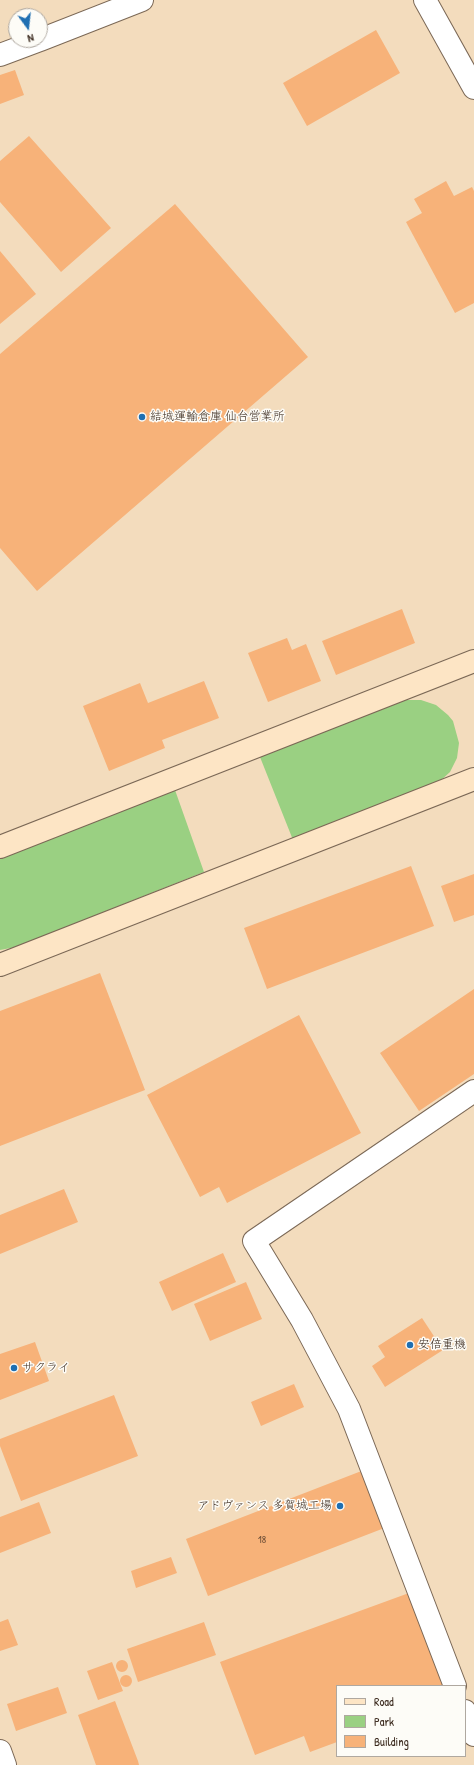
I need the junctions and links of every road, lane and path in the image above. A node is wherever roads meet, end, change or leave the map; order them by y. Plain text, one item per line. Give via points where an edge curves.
1 (142, 0) edge
2 (424, 0) edge
3 (48, 37) edge
4 (20, 48) edge
5 (0, 56) edge
6 (474, 88) edge
7 (474, 661) edge
8 (474, 778) edge
9 (0, 847) edge
10 (0, 965) edge
11 (474, 1090) edge
12 (455, 1685) edge
13 (466, 1714) edge
14 (474, 1734) edge
15 (0, 1751) edge
16 (5, 1765) edge

1 - 3 street
2 - 6 street
4 - 5 street
7 - 9 street
8 - 10 street
11 - 12 street via 254,1241 302,1320 349,1409
13 - 14 street
15 - 16 street

